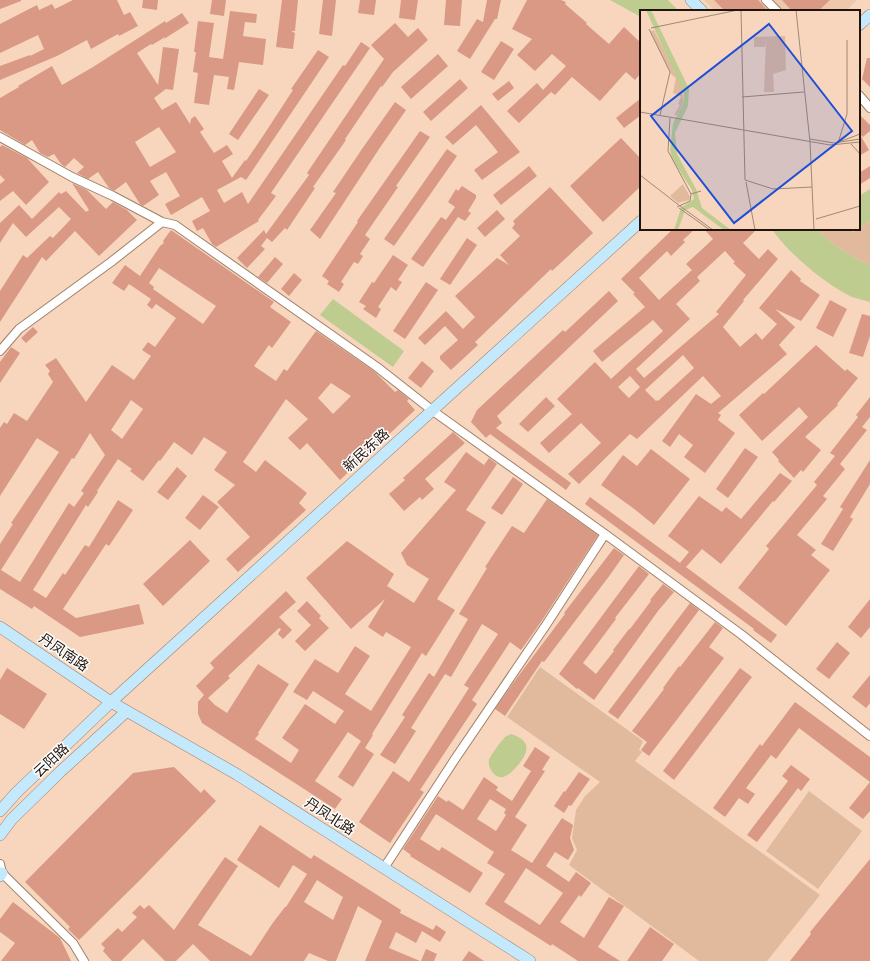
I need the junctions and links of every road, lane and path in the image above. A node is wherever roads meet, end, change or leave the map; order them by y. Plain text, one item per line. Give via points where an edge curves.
1 (690, 0) edge
2 (766, 0) edge
3 (701, 10) edge
4 (776, 10) edge
5 (870, 15) edge
6 (860, 24) edge
7 (860, 96) edge
8 (870, 108) edge
9 (0, 137) edge
10 (162, 222) junction
11 (640, 222) edge
12 (0, 351) edge
13 (433, 411) junction
14 (605, 534) junction
15 (0, 627) edge
16 (112, 702) junction
17 (127, 711) junction
18 (870, 736) edge
19 (0, 811) edge
20 (0, 835) edge
21 (384, 868) junction
22 (1, 871) edge
23 (84, 961) edge
24 (530, 961) edge

1 - 3 street
2 - 4 street
5 - 6 street
7 - 8 street
9 - 10 street
10 - 12 street via 19,328
10 - 13 street via 175,225 377,368
11 - 13 street, 新民东路
13 - 14 street
13 - 16 street, 新民东路
14 - 18 street via 742,635
14 - 21 street
15 - 16 street, 丹凤南路
16 - 17 street, 丹凤北路
16 - 19 street, 云阳路
17 - 20 street, 云阳路 via 61,771 12,819
17 - 21 street, 丹凤北路 via 238,775
21 - 24 street, 丹凤北路
22 - 23 street via 73,943

